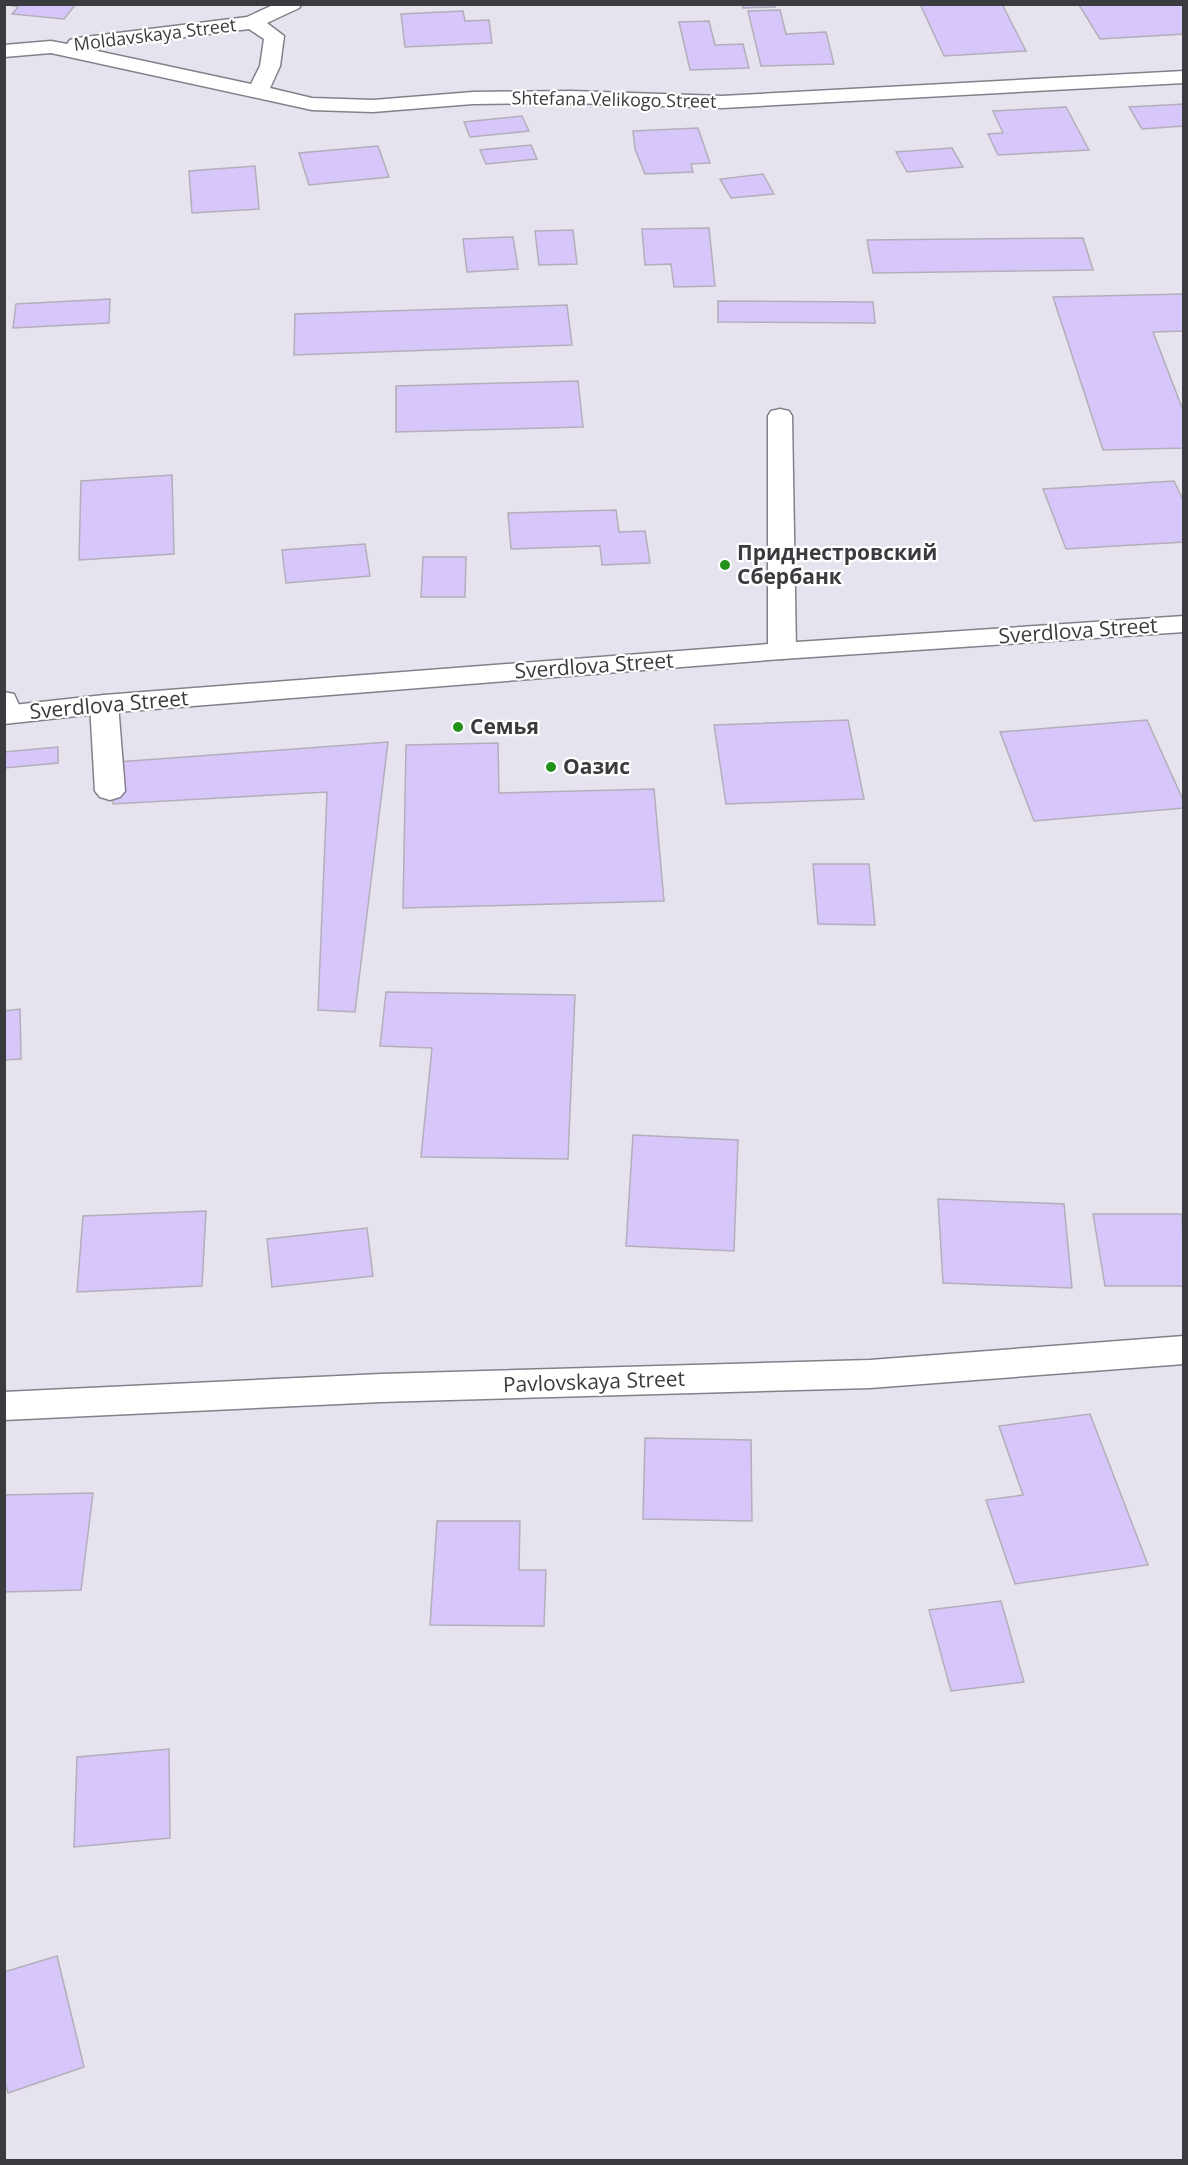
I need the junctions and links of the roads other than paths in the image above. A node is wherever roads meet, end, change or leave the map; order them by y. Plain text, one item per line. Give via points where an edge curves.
1 (292, 4) edge
2 (252, 23) junction
3 (4, 40) edge
4 (51, 47) junction
5 (4, 51) edge
6 (1184, 77) edge
7 (256, 92) junction
8 (780, 416) dead end
9 (1184, 624) edge
10 (782, 651) junction
11 (104, 704) junction
12 (6, 710) edge
13 (110, 791) dead end
14 (1184, 1350) edge
15 (4, 1406) edge

1 - 2 main road, Moldavskaya Street
2 - 4 main road, Moldavskaya Street
2 - 7 main road via 273,36 274,53 270,72
3 - 4 main road, Shtefana Velikogo Street
4 - 5 main road, Shtefana Velikogo Street
4 - 7 main road, Shtefana Velikogo Street
6 - 7 main road, Shtefana Velikogo Street via 722,102 571,97 353,105 312,104
8 - 10 main road
9 - 10 main road, Sverdlova Street
10 - 11 main road, Sverdlova Street
11 - 12 main road, Sverdlova Street
11 - 13 main road
14 - 15 main road, Pavlovskaya Street via 870,1374 381,1388

